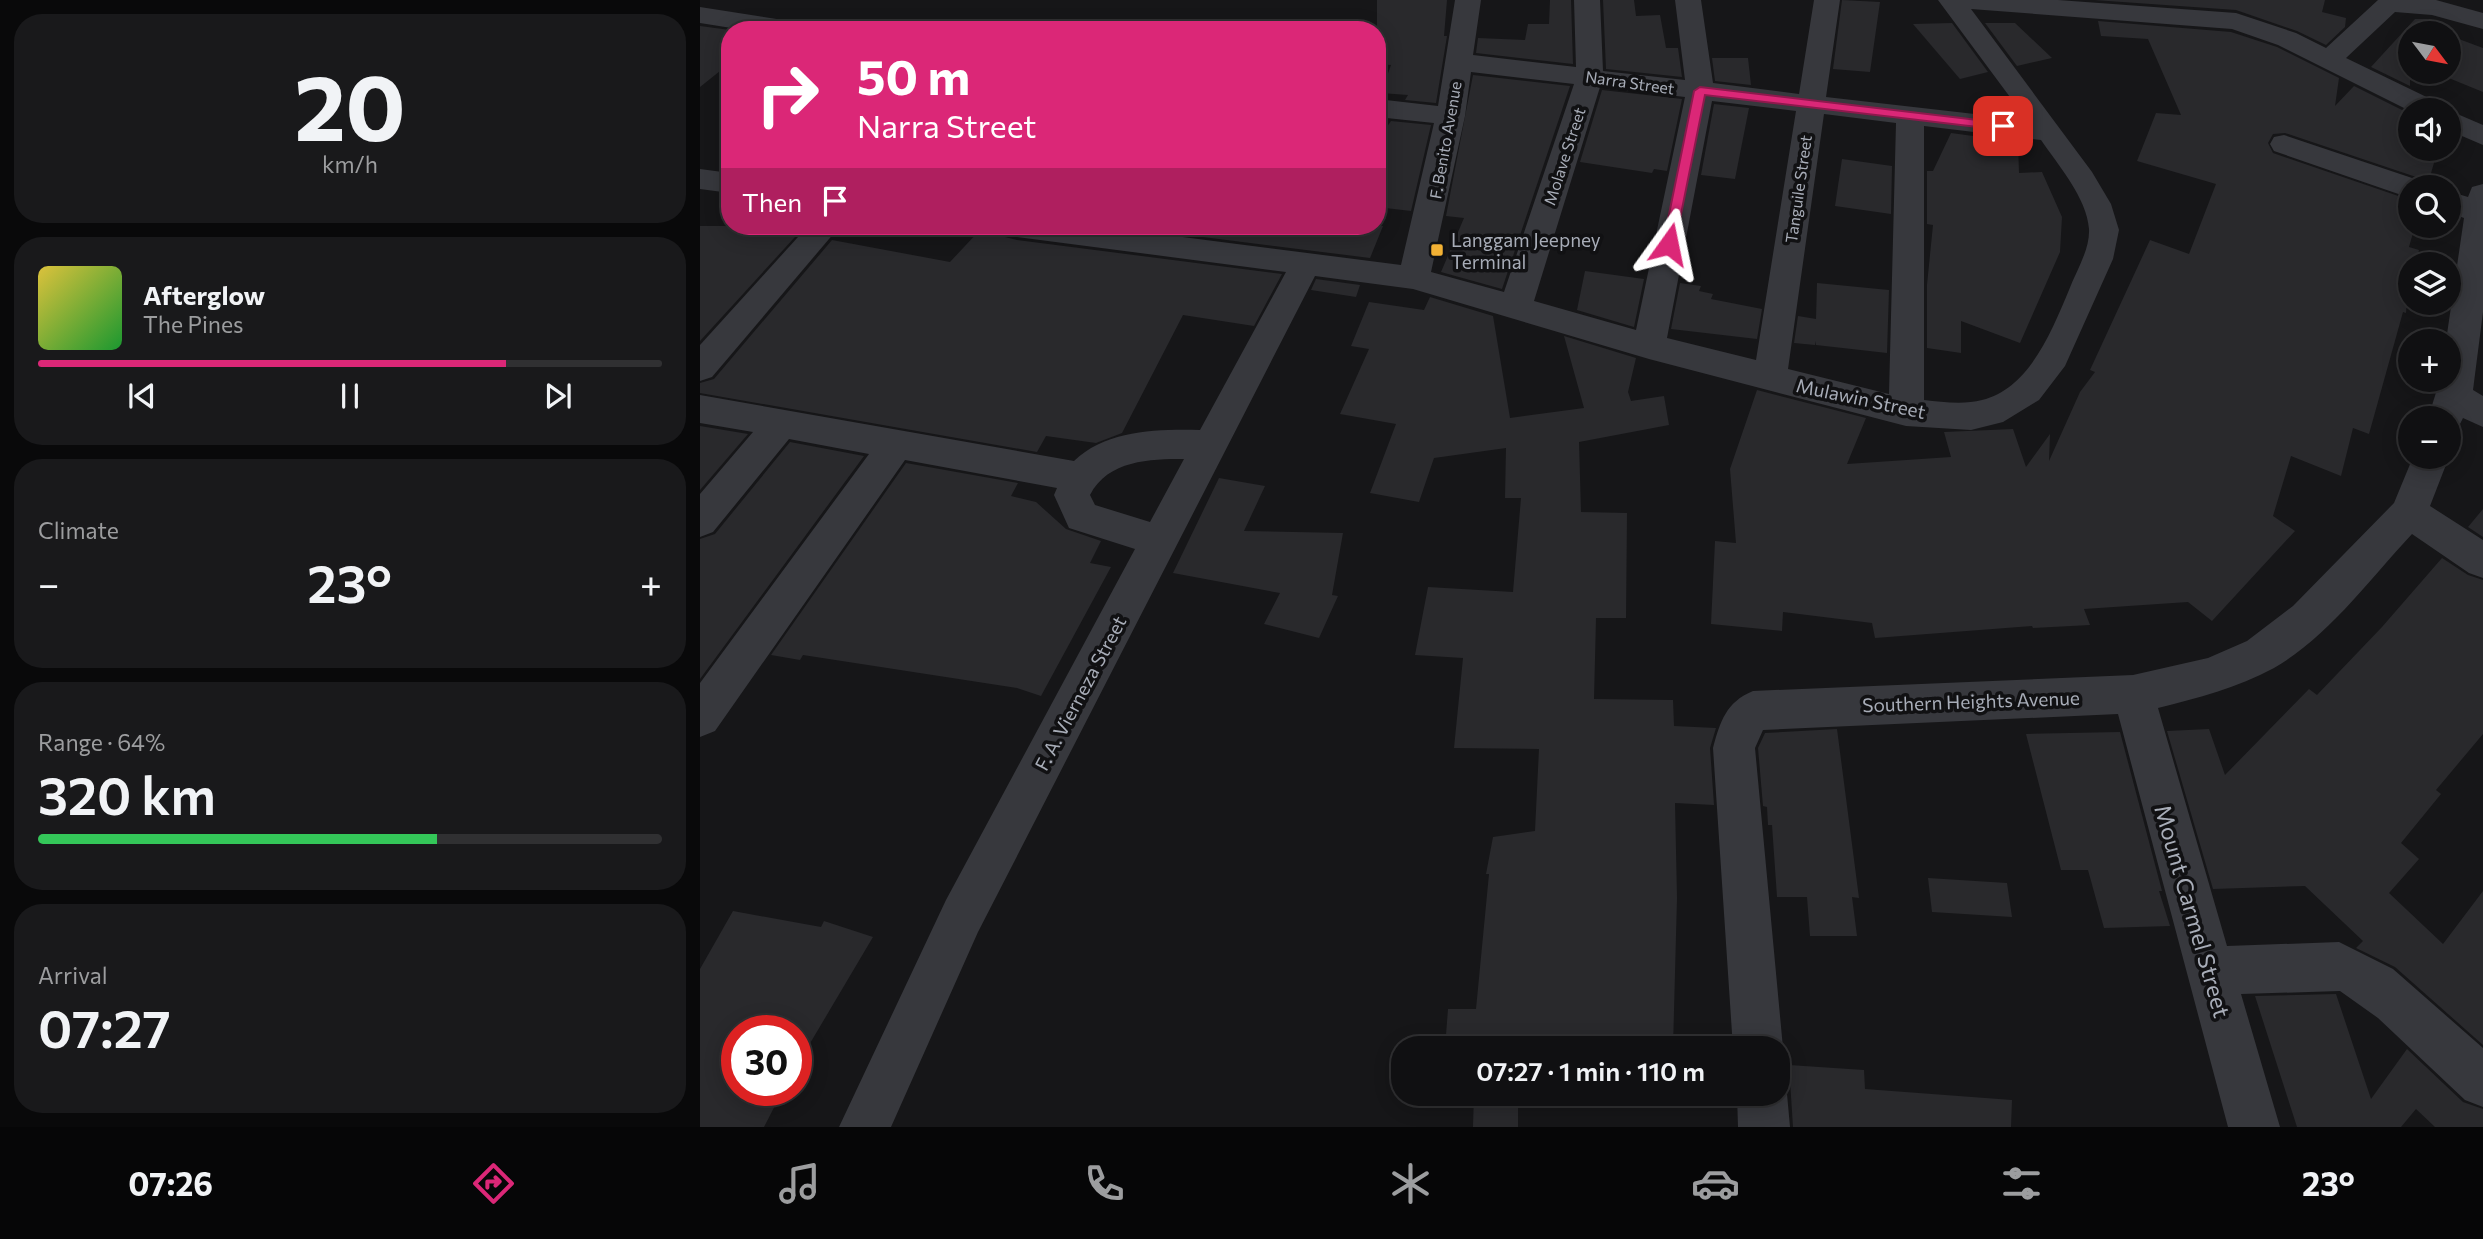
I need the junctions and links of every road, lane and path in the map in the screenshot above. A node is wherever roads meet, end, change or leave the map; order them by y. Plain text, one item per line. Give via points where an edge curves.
1 (1468, 0) edge
2 (1587, 0) edge
3 (1688, 0) edge
4 (1827, 0) edge
5 (1952, 0) edge
6 (2198, 8) edge
7 (700, 15) edge
8 (738, 21) edge
9 (2483, 21) edge
10 (2329, 59) junction
11 (1460, 62) junction
12 (1590, 76) junction
13 (1700, 91) junction
14 (2407, 98) edge
15 (1811, 102) junction
16 (1386, 109) edge
17 (1910, 115) junction
18 (1451, 117) junction
19 (2461, 125) edge
20 (2050, 132) junction
21 (2483, 136) edge
22 (2284, 145) dead end
23 (700, 179) edge
24 (721, 182) edge
25 (2398, 184) edge
26 (2461, 203) edge
27 (2482, 206) edge
28 (817, 235) edge
29 (1128, 235) edge
30 (1306, 264) junction
31 (1413, 278) junction
32 (2476, 307) edge
33 (1515, 308) junction
34 (1649, 346) junction
35 (700, 368) edge
36 (1770, 378) junction
37 (700, 409) edge
38 (2461, 409) edge
39 (1906, 412) junction
40 (781, 424) junction
41 (1210, 445) junction
42 (895, 446) junction
43 (2426, 469) edge
44 (1078, 477) junction
45 (2409, 512) junction
46 (700, 521) edge
47 (1161, 541) junction
48 (2483, 561) edge
49 (2133, 694) junction
50 (700, 717) edge
51 (2210, 971) junction
52 (1757, 1036) edge
53 (2483, 1082) edge
54 (1763, 1106) edge
55 (865, 1127) edge
56 (1764, 1127) edge
57 (2254, 1127) edge

1 - 11 street, F. Benito Avenue
2 - 12 street, Molave Street
3 - 13 street
4 - 15 street, Tanguile Street
5 - 6 street
5 - 20 street, Mulawin Street
6 - 10 street via 2260,27
7 - 8 street
9 - 10 street via 2433,6 2389,4
10 - 14 street
11 - 12 street, Narra Street
11 - 18 street, F. Benito Avenue
12 - 13 street, Narra Street
12 - 33 street, Molave Street
13 - 15 street, Narra Street
13 - 34 street
15 - 17 street, Narra Street
15 - 36 street, Tanguile Street
16 - 18 street
17 - 20 street, Narra Street
17 - 39 street
18 - 31 street, F. Benito Avenue
19 - 21 street
20 - 39 street, Mulawin Street via 2092,195 2105,226 2101,249 2067,333 2034,383 1990,412
22 - 25 street
23 - 24 street
26 - 27 street
27 - 32 street
28 - 35 street
29 - 30 street, Mulawin Street
30 - 31 street, Mulawin Street
30 - 41 street, F. A. Vierneza Street
31 - 33 street, Mulawin Street
32 - 38 street
33 - 34 street, Mulawin Street
34 - 36 street, Mulawin Street
36 - 39 street, Mulawin Street
37 - 40 street
40 - 42 street
40 - 46 street
41 - 44 street via 1150,444 1107,455
41 - 47 street, F. A. Vierneza Street
42 - 44 street
42 - 50 street
43 - 45 street, Southern Heights Avenue
44 - 47 street via 1072,495 1082,517
45 - 48 street
45 - 49 street, Southern Heights Avenue via 2307,619 2261,654 2212,676
47 - 55 street, F. A. Vierneza Street via 962,916
49 - 51 street, Mount Carmel Street
49 - 52 street, Southern Heights Avenue via 1753,711 1740,726 1734,748
51 - 53 street via 2339,966 2358,973
51 - 57 street, Mount Carmel Street
54 - 56 street

